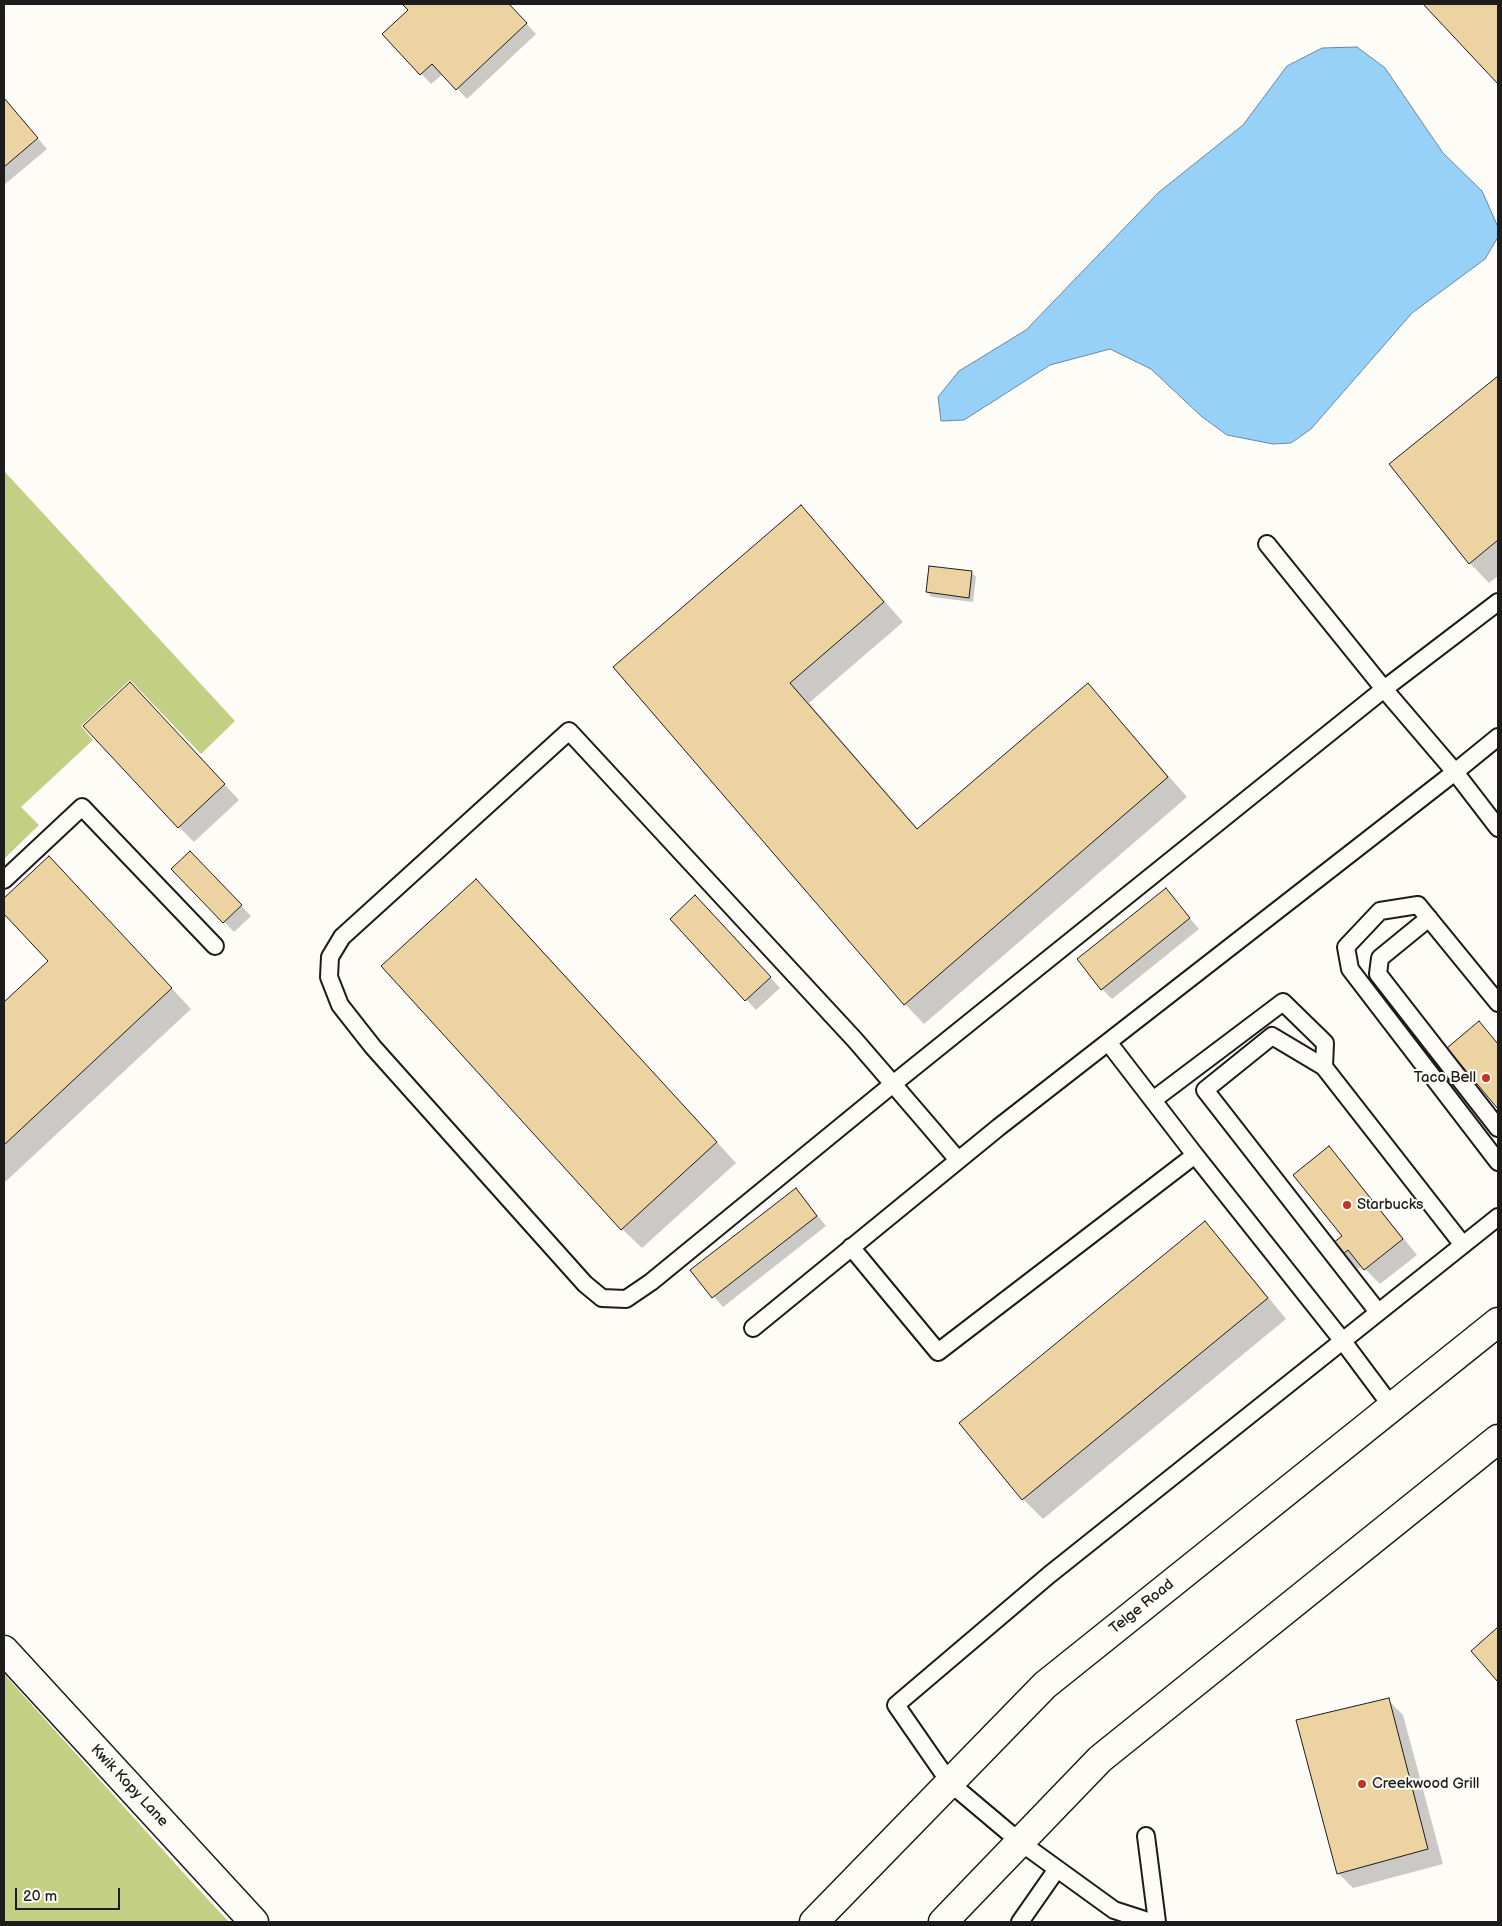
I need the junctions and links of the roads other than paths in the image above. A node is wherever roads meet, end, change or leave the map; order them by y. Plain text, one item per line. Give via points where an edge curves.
1 (1267, 544) dead end
2 (1498, 602) edge
3 (1384, 689) junction
4 (1498, 737) edge
5 (1455, 772) junction
6 (1498, 828) edge
7 (4, 880) edge
8 (1429, 918) junction
9 (215, 946) dead end
10 (1498, 1003) edge
11 (1108, 1042) junction
12 (1324, 1067) junction
13 (893, 1084) junction
14 (1153, 1100) junction
15 (1498, 1128) edge
16 (1195, 1155) junction
17 (958, 1160) junction
18 (1498, 1162) edge
19 (1498, 1217) edge
20 (1463, 1245) junction
21 (851, 1247) junction
22 (1378, 1312) junction
23 (1498, 1322) edge
24 (753, 1328) dead end
25 (1342, 1340) junction
26 (1392, 1407) junction
27 (1498, 1439) edge
28 (4, 1650) edge
29 (950, 1783) junction
30 (1146, 1836) dead end
31 (1020, 1842) junction
32 (1057, 1869) junction
33 (254, 1922) edge
34 (814, 1922) edge
35 (944, 1922) edge
36 (1020, 1922) edge
37 (1152, 1922) edge
38 (1157, 1922) edge

1 - 3 lane
2 - 3 lane
3 - 5 lane
3 - 13 lane
4 - 5 lane
5 - 6 lane
5 - 11 lane
7 - 9 lane via 82,807
8 - 10 lane
8 - 15 lane via 1380,958 1378,974
8 - 18 lane via 1418,905 1380,911 1346,947 1350,969
11 - 14 lane
11 - 17 lane
12 - 14 lane via 1325,1044 1283,1002
12 - 20 lane
12 - 22 lane via 1272,1036 1204,1090
13 - 13 lane via 568,731 342,937 330,957 329,977 340,1005 373,1047 585,1284 602,1298 626,1299 651,1282
13 - 17 lane
14 - 16 lane
16 - 21 lane via 938,1352
16 - 25 lane
17 - 21 lane
19 - 20 lane
20 - 22 lane
21 - 24 lane
22 - 25 lane
23 - 26 main road, Telge Road
25 - 26 lane
25 - 29 lane via 1049,1575 896,1705
26 - 29 main road, Telge Road via 1045,1685
27 - 31 main road via 1100,1759
28 - 33 main road, Kwik Kopy Lane
29 - 31 lane
29 - 34 main road, Telge Road
30 - 38 lane
31 - 32 lane
31 - 35 main road
32 - 36 lane
32 - 37 lane via 1114,1910

